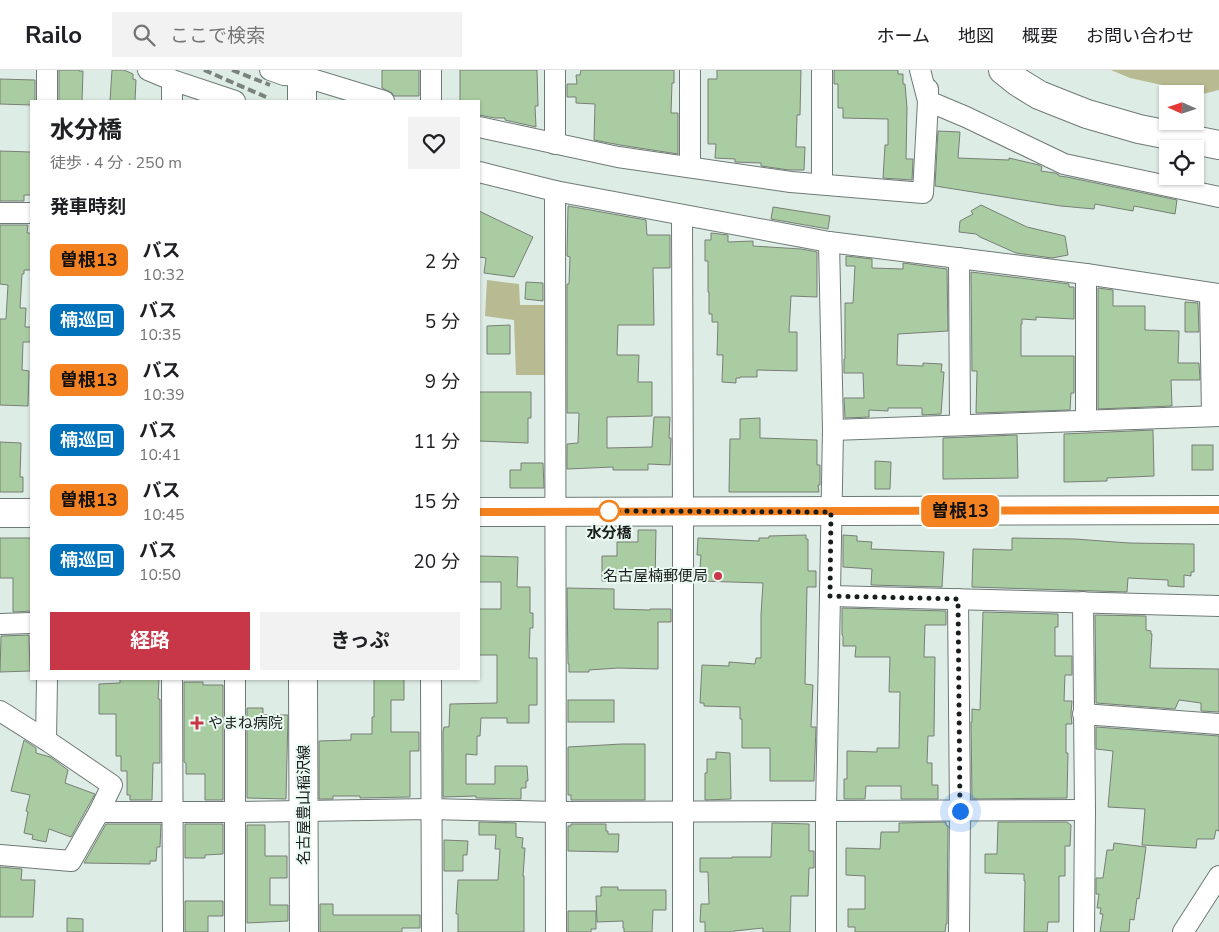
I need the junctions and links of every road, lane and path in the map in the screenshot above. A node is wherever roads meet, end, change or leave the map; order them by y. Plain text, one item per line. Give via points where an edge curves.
1 (47, 70) edge
2 (148, 70) edge
3 (270, 70) edge
4 (431, 70) edge
5 (555, 70) edge
6 (690, 70) edge
7 (822, 70) edge
8 (920, 70) edge
9 (928, 70) edge
10 (1003, 70) edge
11 (172, 80) junction
12 (302, 83) edge
13 (47, 100) edge
14 (172, 100) edge
15 (232, 100) edge
16 (379, 100) edge
17 (431, 100) edge
18 (928, 101) junction
19 (480, 127) edge
20 (555, 144) junction
21 (1219, 145) edge
22 (690, 167) junction
23 (480, 172) edge
24 (822, 184) junction
25 (555, 190) junction
26 (1219, 196) edge
27 (0, 213) edge
28 (30, 213) edge
29 (682, 215) junction
30 (830, 242) junction
31 (959, 258) junction
32 (1086, 274) junction
33 (1215, 294) edge
34 (1216, 416) edge
35 (1086, 421) junction
36 (960, 425) junction
37 (833, 430) junction
38 (1219, 510) edge
39 (555, 511) junction
40 (0, 512) edge
41 (30, 512) edge
42 (480, 512) edge
43 (683, 512) junction
44 (831, 512) junction
45 (830, 596) junction
46 (958, 599) junction
47 (1083, 602) junction
48 (1219, 606) edge
49 (30, 623) edge
50 (0, 624) edge
51 (47, 680) edge
52 (172, 680) edge
53 (235, 680) edge
54 (303, 680) edge
55 (431, 680) edge
56 (0, 711) edge
57 (1084, 714) junction
58 (1219, 724) edge
59 (46, 740) junction
60 (431, 809) junction
61 (304, 810) junction
62 (1085, 810) junction
63 (682, 811) junction
64 (826, 811) junction
65 (960, 811) junction
66 (99, 812) junction
67 (173, 812) junction
68 (235, 812) junction
69 (556, 812) junction
70 (0, 855) edge
71 (1219, 876) edge
72 (173, 932) edge
73 (235, 932) edge
74 (304, 932) edge
75 (432, 932) edge
76 (556, 932) edge
77 (683, 932) edge
78 (826, 932) edge
79 (959, 932) edge
80 (1084, 932) edge
81 (1183, 932) edge

1 - 13 street
2 - 11 street
3 - 12 street
4 - 17 street
5 - 20 street
6 - 22 street
7 - 24 street
8 - 18 street
9 - 18 street
10 - 21 main road via 1039,95 1087,114 1139,129
11 - 14 street
11 - 15 street
12 - 16 street
18 - 24 street via 924,192
18 - 26 street via 1064,164
19 - 20 street
20 - 22 street
22 - 24 street
23 - 25 street
25 - 29 street
25 - 39 street
27 - 28 street
29 - 30 street
29 - 43 street
30 - 31 street
30 - 37 street
31 - 32 street
31 - 36 street
32 - 33 street
32 - 35 street
33 - 34 street
34 - 35 street
35 - 36 street
36 - 37 street
37 - 44 street
38 - 44 main road
39 - 42 main road
39 - 43 main road
39 - 69 street
40 - 41 main road
43 - 44 main road
43 - 63 street
44 - 45 street
45 - 46 street
45 - 64 street
46 - 47 street
46 - 65 street
47 - 48 street
47 - 57 street
49 - 50 street
51 - 59 street
52 - 67 street
53 - 68 street
54 - 61 main road, 名古屋豊山稲沢線
55 - 60 street
56 - 59 street
57 - 58 street
57 - 62 street
59 - 66 street via 112,785
60 - 61 street
60 - 69 street
60 - 75 street
61 - 68 street
61 - 74 main road, 名古屋豊山稲沢線
62 - 65 street
62 - 80 street
63 - 64 street
63 - 69 street
63 - 77 street
64 - 65 street
64 - 78 street
65 - 79 street
66 - 67 street
66 - 70 street via 71,861
67 - 68 street
67 - 72 street
68 - 73 street
69 - 76 street
71 - 81 street

